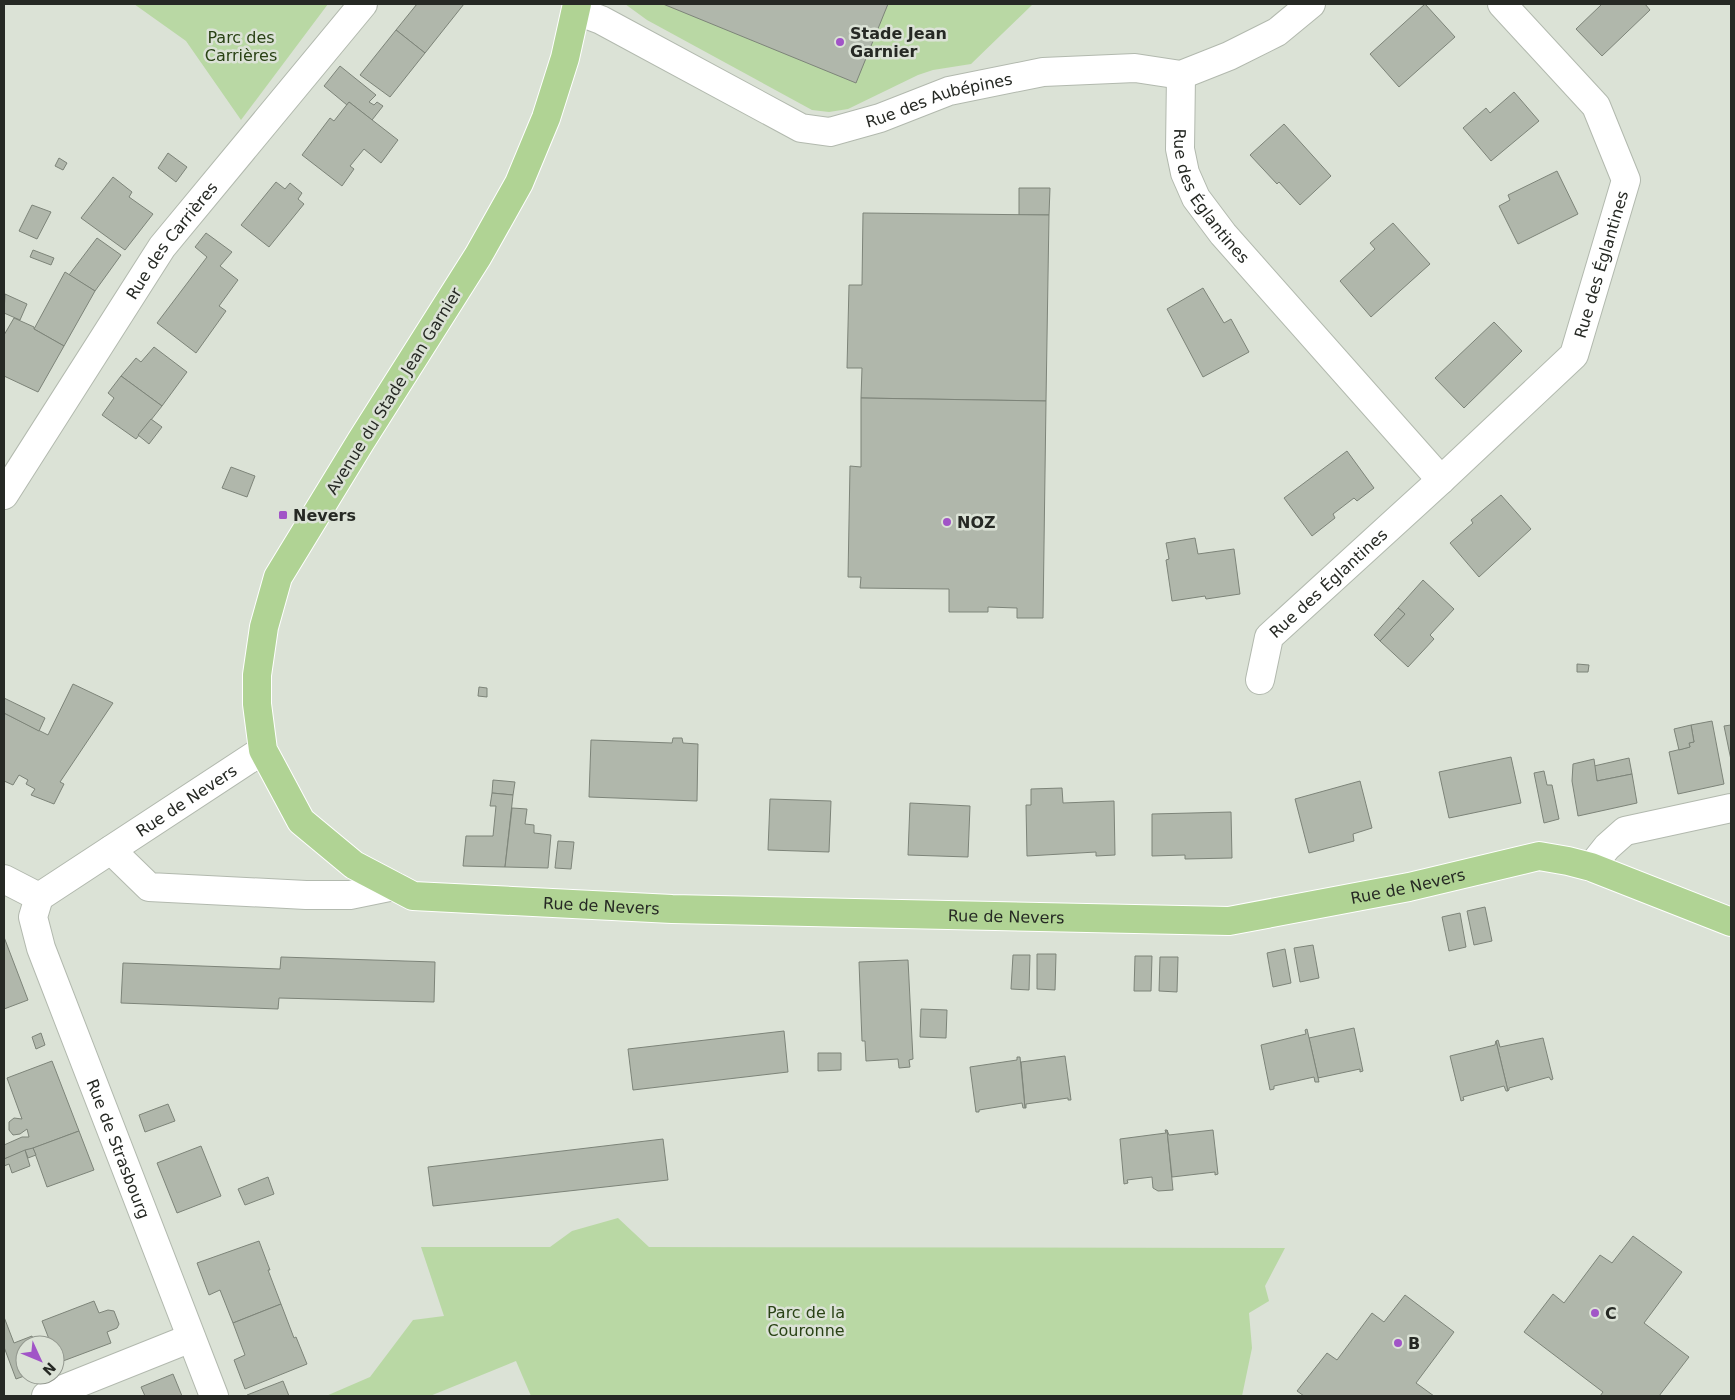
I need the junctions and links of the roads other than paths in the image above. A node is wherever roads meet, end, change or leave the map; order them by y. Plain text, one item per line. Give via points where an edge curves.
1 (363, 4) edge
2 (1311, 4) edge
3 (1502, 4) edge
4 (577, 7) edge
5 (1181, 75) junction
6 (1441, 480) junction
7 (4, 495) edge
8 (1260, 680) dead end
9 (263, 750) junction
10 (1731, 808) edge
11 (111, 850) junction
12 (1591, 867) junction
13 (4, 879) edge
14 (404, 891) junction
15 (39, 897) junction
16 (1731, 922) edge
17 (191, 1338) junction
18 (46, 1396) edge
19 (214, 1396) edge

1 - 7 street, Rue des Carrières via 162,247
2 - 5 street via 1277,32
3 - 6 street, Rue des Églantines via 1596,106 1626,180 1574,355
4 - 5 street, Rue des Aubépines via 801,128 830,132 880,118 949,91 1043,72 1135,68
4 - 9 main road, Avenue du Stade Jean Garnier via 546,118 518,183 478,256 278,577 264,627 257,675
5 - 6 street, Rue des Églantines via 1180,149 1185,173 1196,198 1223,234
6 - 8 street, Rue des Églantines via 1269,637
9 - 11 street, Rue de Nevers
9 - 14 main road, Avenue du Stade Jean Garnier via 301,820 354,865
10 - 12 street via 1625,831
11 - 14 street, Rue de Nevers via 149,887 306,895
11 - 15 street, Rue de Nevers
12 - 14 main road, Rue de Nevers via 1539,856 1409,887 1229,921 672,909
12 - 16 main road, Rue de Nevers
13 - 15 street
15 - 17 street, Rue de Strasbourg via 33,917 41,948
17 - 18 street
17 - 19 street, Rue de Strasbourg

